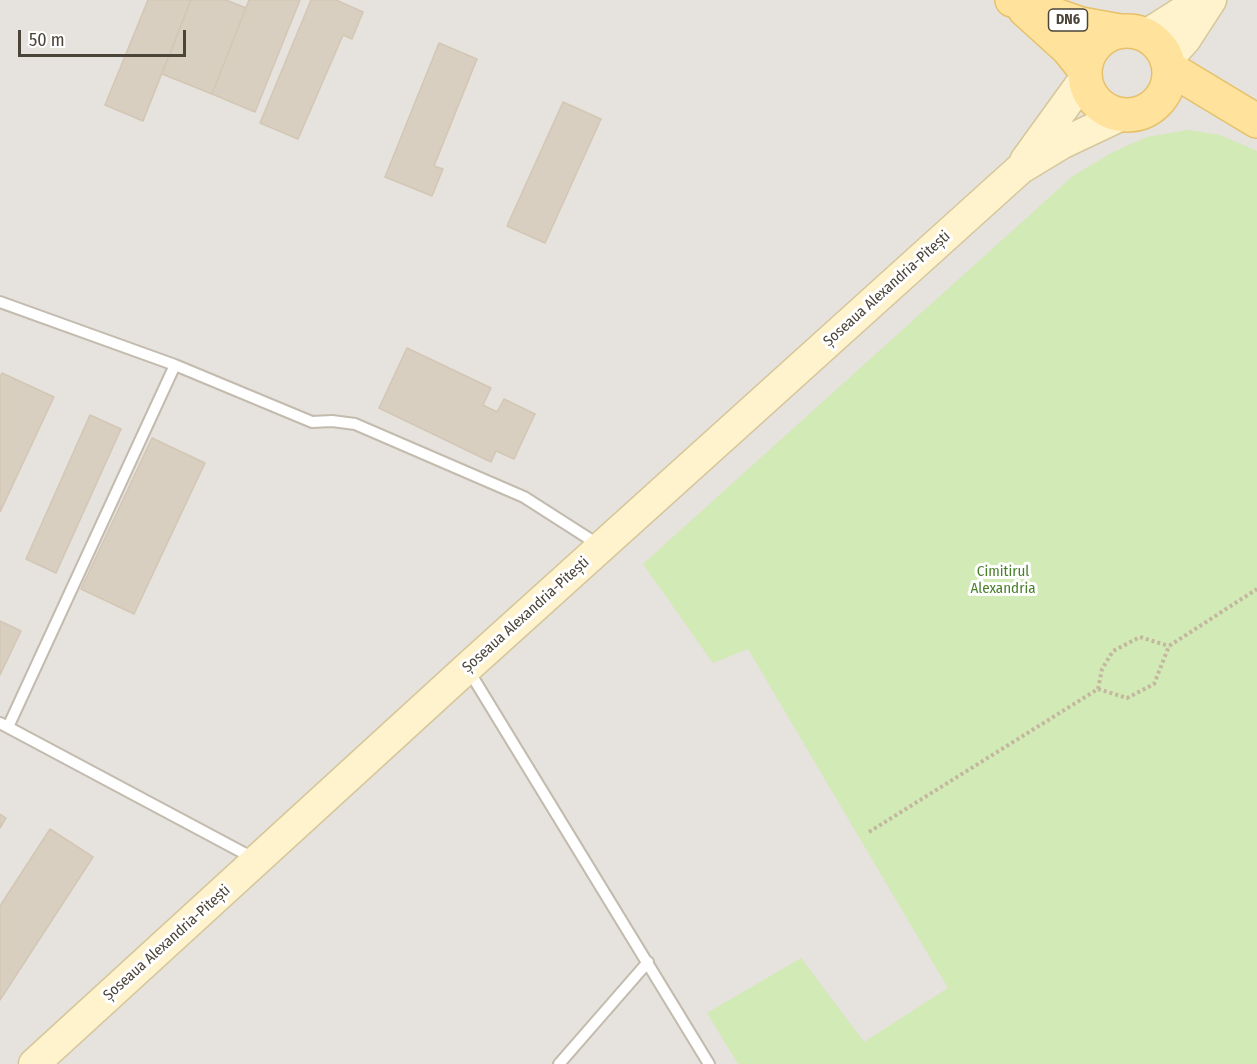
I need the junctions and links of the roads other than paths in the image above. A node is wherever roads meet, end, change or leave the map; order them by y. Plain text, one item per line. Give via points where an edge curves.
1 (1201, 0) edge
2 (1211, 0) edge
3 (1015, 1) edge
4 (1133, 33) junction
5 (1168, 64) junction
6 (1085, 74) junction
7 (1154, 106) junction
8 (1122, 115) junction
9 (1253, 120) edge
10 (1020, 168) junction
11 (0, 302) edge
12 (175, 365) junction
13 (601, 547) junction
14 (467, 668) junction
15 (4, 725) edge
16 (258, 860) junction
17 (648, 962) junction
18 (34, 1064) edge
19 (560, 1064) edge
20 (709, 1064) edge

1 - 4 main road
2 - 5 main road
3 - 4 main road, DN6 via 1081,24
3 - 6 main road, DN6 via 1068,50
4 - 5 main road via 1159,45
4 - 6 main road, DN6 via 1107,35 1096,44 1088,56
5 - 7 main road via 1168,82
5 - 9 main road
6 - 8 main road, DN6 via 1089,92 1097,103
6 - 10 main road, Șoseaua Alexandria-Pitești
7 - 8 main road via 1144,112
7 - 9 main road via 1195,108
8 - 10 main road, Șoseaua Alexandria-Pitești
10 - 13 main road, Șoseaua Alexandria-Pitești
11 - 12 lane
12 - 13 lane via 312,422 355,424 524,497
12 - 15 lane
13 - 14 main road, Șoseaua Alexandria-Pitești
14 - 16 main road, Șoseaua Alexandria-Pitești
14 - 17 lane
15 - 16 lane
16 - 18 main road, Șoseaua Alexandria-Pitești
17 - 19 lane
17 - 20 lane

